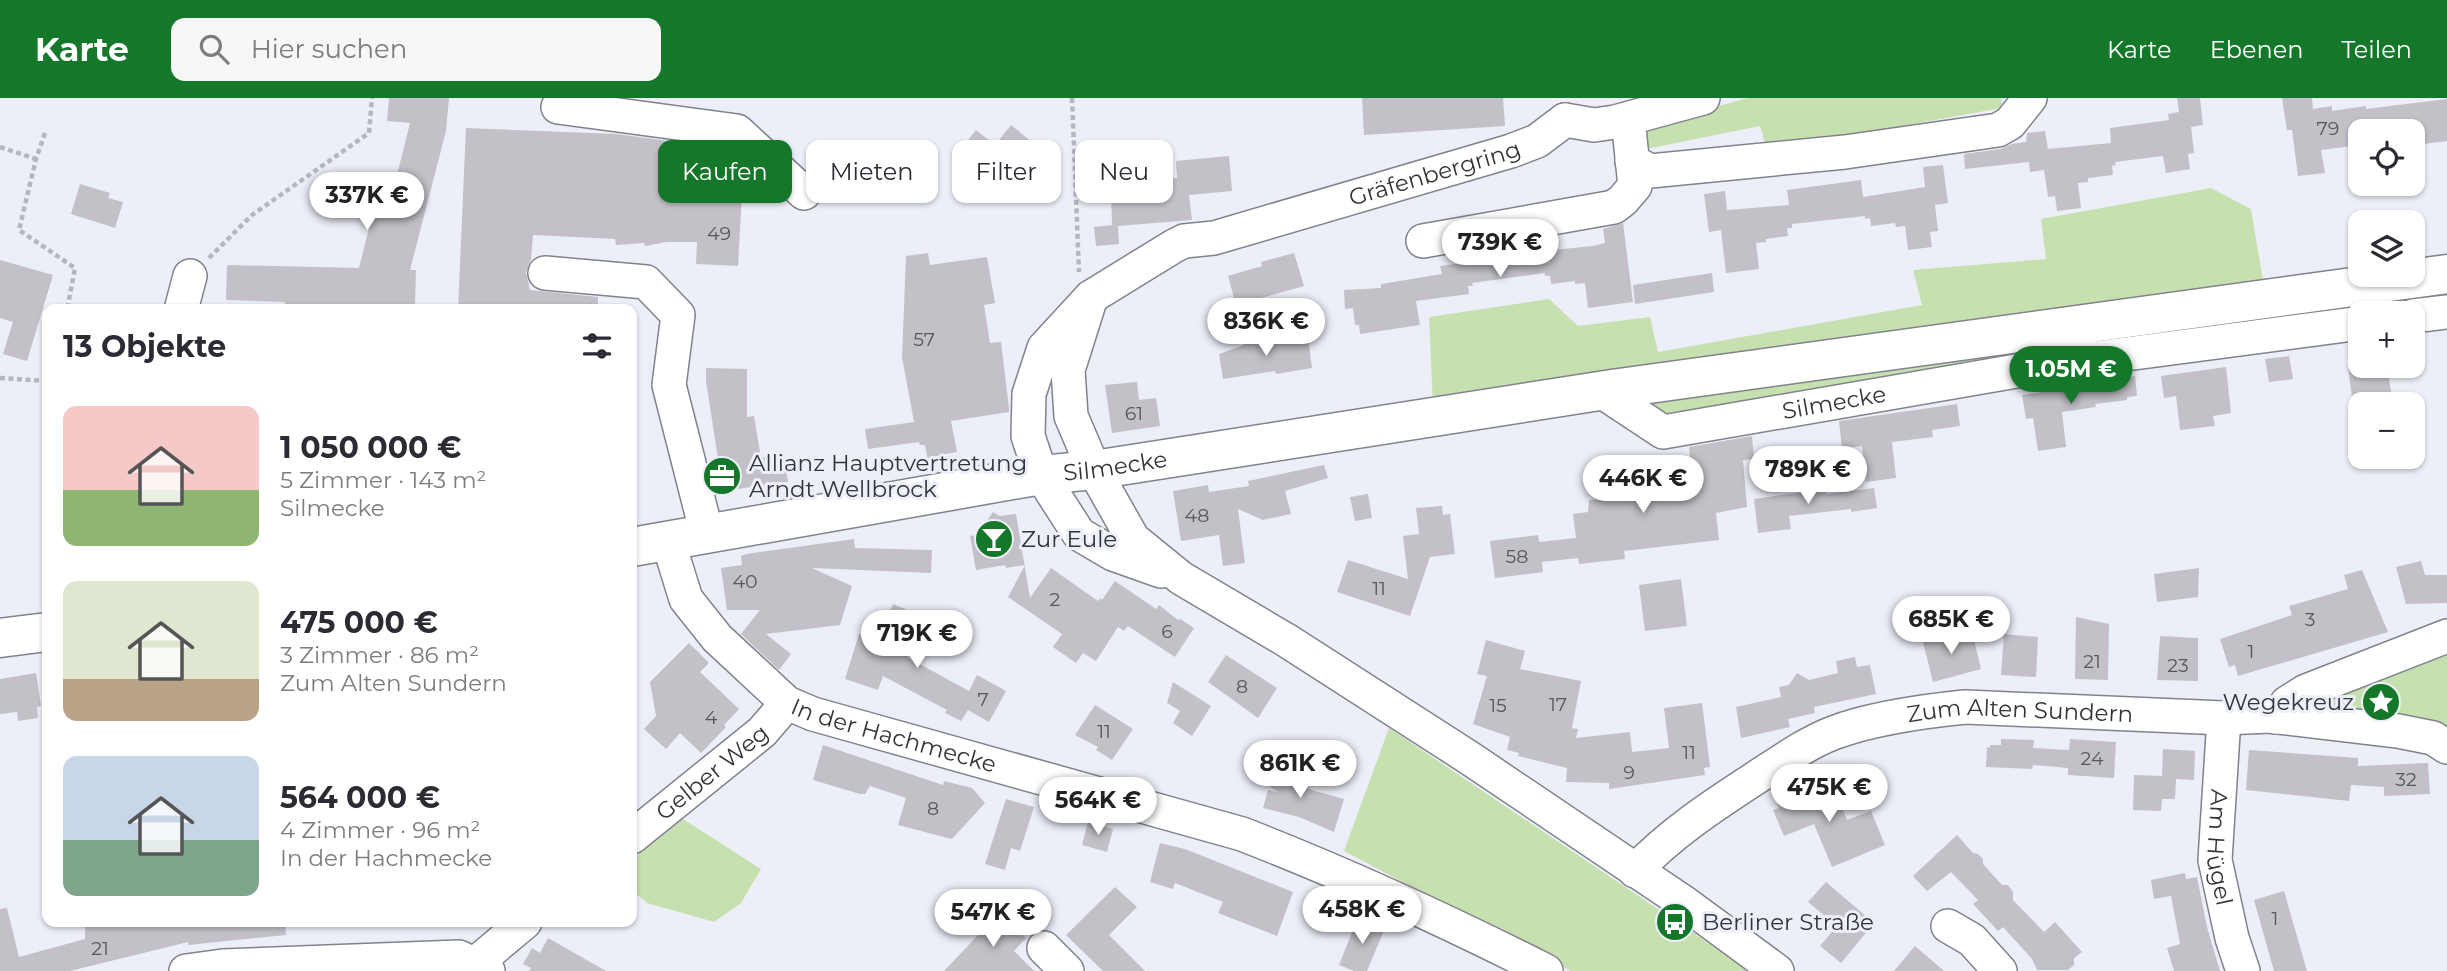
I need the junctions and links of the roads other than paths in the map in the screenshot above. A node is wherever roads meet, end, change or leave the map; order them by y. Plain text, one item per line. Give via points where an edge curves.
1 (1703, 98) edge
2 (2030, 98) edge
3 (558, 107) dead end
4 (1561, 109) edge
5 (1628, 119) junction
6 (1632, 161) junction
7 (804, 193) dead end
8 (1423, 242) dead end
9 (545, 273) dead end
10 (2447, 274) edge
11 (190, 276) road end
12 (1091, 297) junction
13 (183, 304) edge
14 (2447, 312) edge
15 (2425, 315) edge
16 (2348, 324) edge
17 (2079, 343) junction
18 (1094, 470) junction
19 (1041, 475) junction
20 (707, 534) junction
21 (650, 544) edge
22 (1181, 578) junction
23 (42, 633) edge
24 (2447, 636) edge
25 (0, 638) edge
26 (787, 703) junction
27 (2276, 717) junction
28 (2224, 718) junction
29 (2447, 747) edge
30 (637, 833) edge
31 (1635, 871) junction
32 (1948, 926) dead end
33 (520, 927) edge
34 (482, 967) edge
35 (186, 971) edge
36 (1546, 971) edge
37 (1777, 971) edge
38 (2000, 971) edge
39 (2243, 971) edge

1 - 5 street, Gräfenbergring
2 - 6 street via 2010,123 1998,130 1846,152 1650,171
3 - 7 street via 737,131
4 - 5 street, Gräfenbergring via 1594,125
4 - 12 street, Gräfenbergring via 1537,141 1214,238 1184,241
5 - 6 street
6 - 8 street via 1635,186 1614,208
9 - 20 street via 646,282 678,316 669,386
10 - 17 main road, Silmecke via 2156,313
11 - 13 street
12 - 18 street via 1068,370 1070,416
12 - 19 street, Gräfenbergring via 1044,348 1029,394 1028,436
14 - 15 street
16 - 17 street, Silmecke
17 - 18 main road, Silmecke via 1601,391
18 - 19 main road, Silmecke
18 - 22 street via 1133,539
19 - 20 main road, Silmecke
19 - 22 street via 1079,534 1113,554
20 - 21 main road, Silmecke
21 - 26 street, In der Hachmecke via 717,638
22 - 31 street via 1460,752
23 - 25 main road
24 - 27 street via 2306,691
26 - 30 street, Gelber Weg via 762,732
26 - 36 street, In der Hachmecke via 1242,834 1460,927
27 - 28 street, Zum Alten Sundern
27 - 29 street, Zum Alten Sundern via 2398,731 2433,738
28 - 31 street, Zum Alten Sundern via 1965,707 1833,733 1794,753 1686,824
28 - 39 street, Am Hügel via 2215,860
31 - 37 street
32 - 38 street via 1972,940
33 - 34 street
34 - 35 street via 459,957

